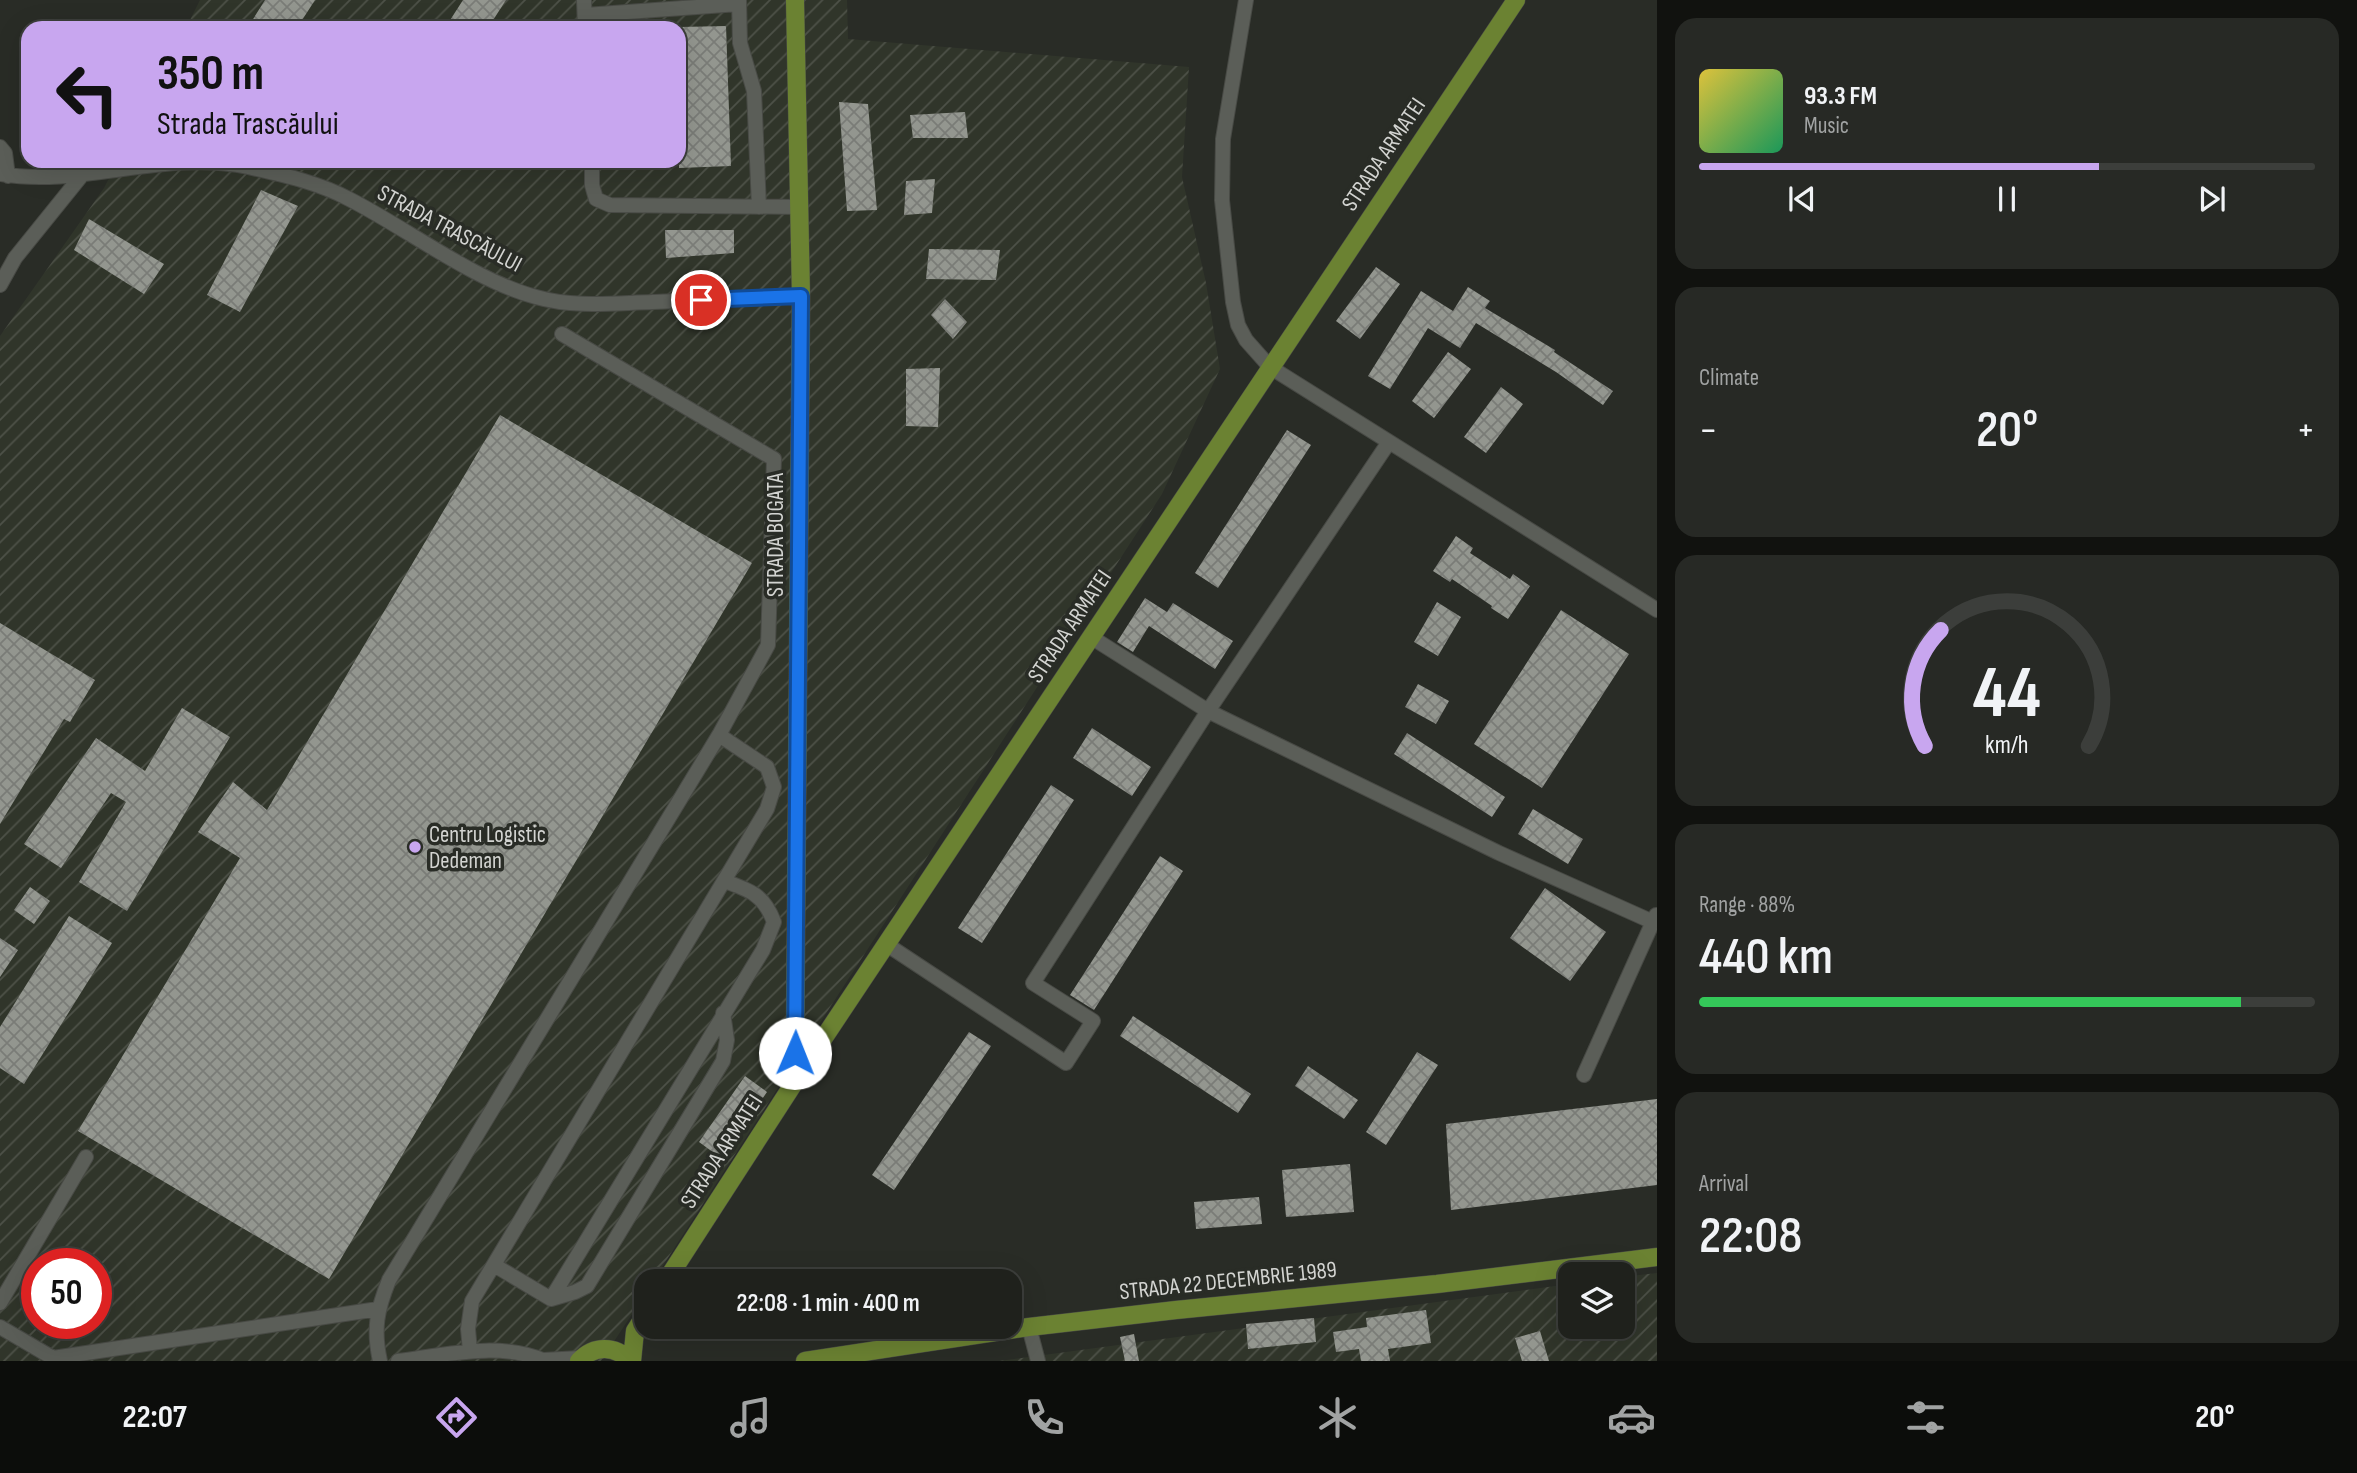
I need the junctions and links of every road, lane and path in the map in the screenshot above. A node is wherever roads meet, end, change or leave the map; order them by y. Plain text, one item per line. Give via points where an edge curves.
1 (795, 0) edge
2 (1246, 0) edge
3 (1516, 0) edge
4 (739, 2) edge
5 (585, 14) edge
6 (0, 147) edge
7 (142, 168) edge
8 (253, 168) edge
9 (592, 168) edge
10 (4, 175) edge
11 (82, 175) junction
12 (759, 207) junction
13 (799, 207) junction
14 (0, 285) edge
15 (801, 296) junction
16 (562, 334) dead end
17 (1270, 367) junction
18 (1389, 442) junction
19 (1657, 610) edge
20 (1091, 637) junction
21 (1208, 711) junction
22 (719, 735) junction
23 (724, 881) junction
24 (1655, 918) edge
25 (886, 944) junction
26 (723, 1013) junction
27 (805, 1066) junction
28 (1584, 1075) dead end
29 (86, 1157) dead end
30 (1657, 1257) edge
31 (494, 1265) junction
32 (674, 1269) edge
33 (551, 1299) junction
34 (0, 1303) edge
35 (378, 1309) junction
36 (0, 1326) edge
37 (1029, 1327) junction
38 (634, 1332) edge
39 (634, 1338) edge
40 (605, 1349) junction
41 (470, 1351) junction
42 (545, 1360) edge
43 (580, 1360) edge
44 (380, 1361) edge
45 (398, 1361) edge
46 (631, 1361) edge
47 (805, 1361) edge
48 (1038, 1361) edge

1 - 13 main road, STRADA BOGATA
2 - 17 street via 1223,139 1222,200 1238,326
3 - 17 main road, STRADA ARMATEI
4 - 5 street
4 - 12 street via 740,43 754,91
6 - 10 street via 5,153
7 - 11 street, STRADA TRASCĂULUI
8 - 15 street, STRADA TRASCĂULUI via 317,184 349,198 493,281 535,297 565,303
9 - 12 street via 596,199 610,205
10 - 11 street, STRADA TRASCĂULUI
11 - 14 street via 15,258
12 - 13 street
13 - 15 main road, STRADA BOGATA
15 - 27 main road, STRADA BOGATA via 795,1053
16 - 22 street via 774,459 768,645
17 - 18 street
17 - 20 main road, STRADA ARMATEI
18 - 19 street
18 - 21 street
20 - 21 street
20 - 25 main road, STRADA ARMATEI
21 - 24 street via 1499,853
21 - 25 street via 1034,983 1093,1021 1066,1063
22 - 23 street via 767,767 774,787 767,809
22 - 35 street via 389,1280
23 - 26 street via 750,890 768,905 774,922 763,950
23 - 31 street
24 - 28 street
25 - 27 main road, STRADA ARMATEI
26 - 33 street
26 - 33 street via 727,1040 723,1060 596,1273 587,1286
27 - 32 main road, STRADA ARMATEI
29 - 34 street
30 - 37 main road, STRADA 22 DECEMBRIE 1989
31 - 33 street
31 - 41 street via 472,1301
35 - 36 street via 53,1358
35 - 44 street via 375,1341
37 - 47 main road, STRADA 22 DECEMBRIE 1989
37 - 48 street
38 - 40 main road
39 - 46 main road
40 - 43 main road via 589,1352
40 - 46 main road via 621,1352
41 - 42 street via 518,1352
41 - 45 street
42 - 43 street

